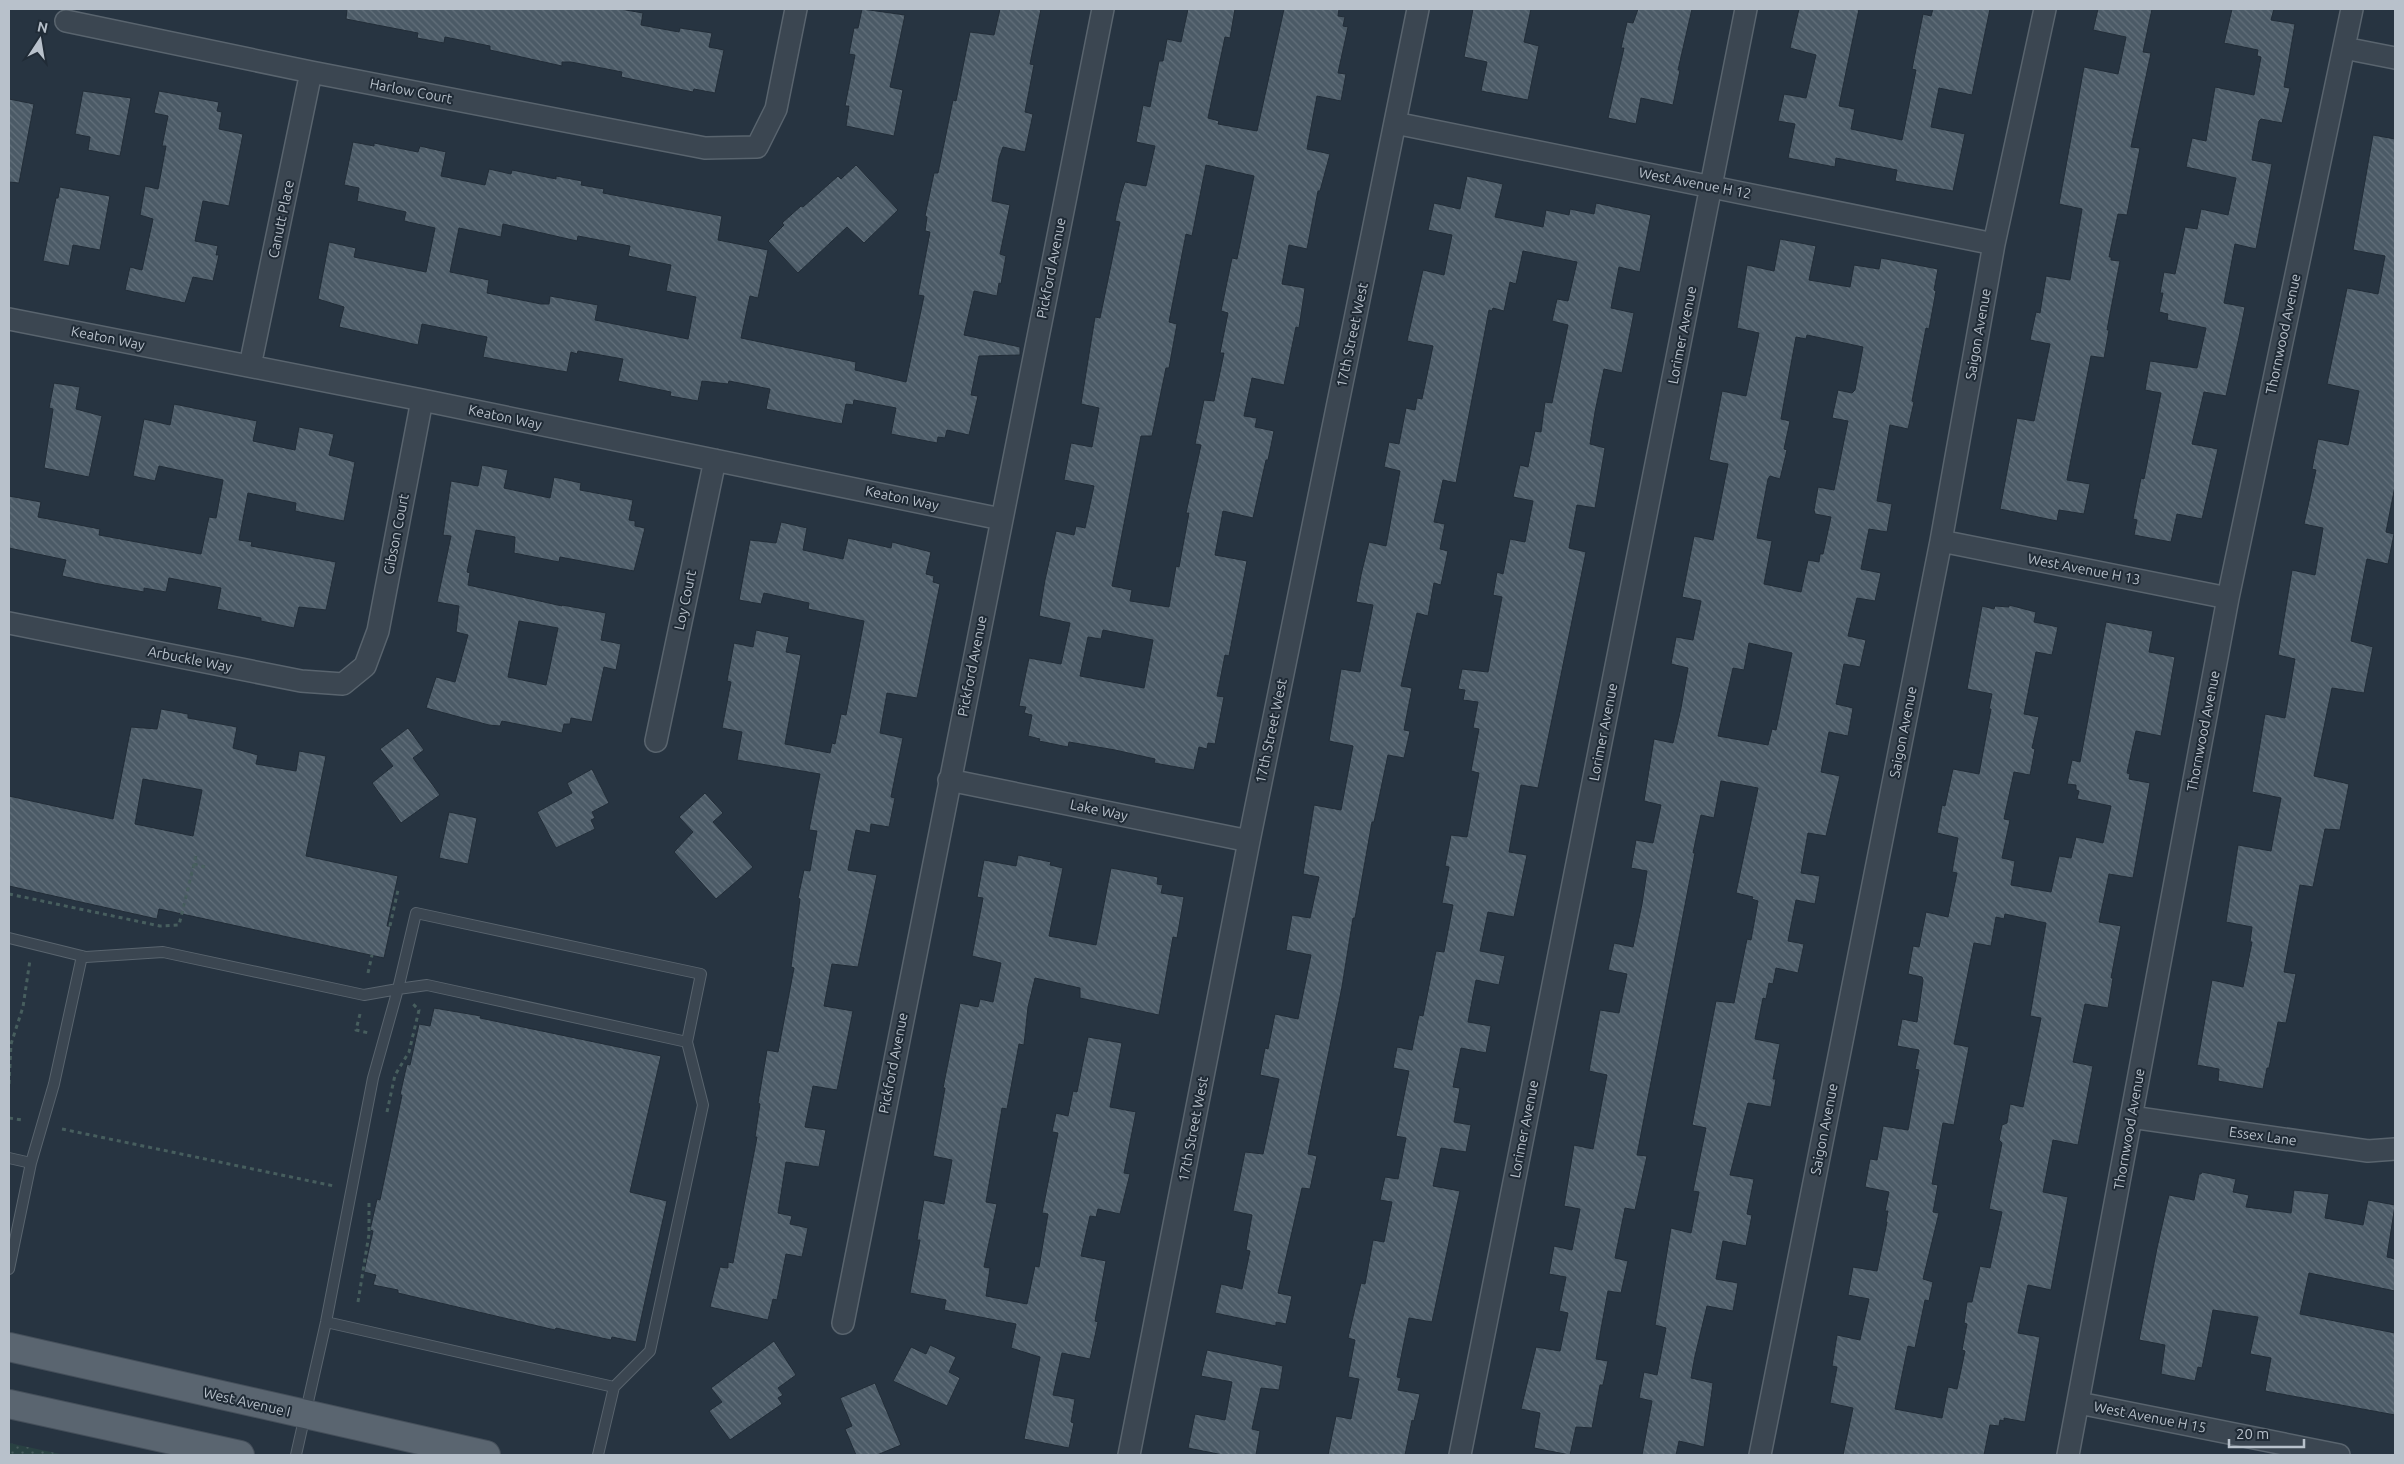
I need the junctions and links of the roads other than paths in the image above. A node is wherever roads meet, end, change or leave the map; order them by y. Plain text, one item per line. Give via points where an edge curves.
1 (796, 9) edge
2 (1103, 9) edge
3 (1418, 9) edge
4 (1746, 9) edge
5 (2044, 9) edge
6 (2352, 9) edge
7 (66, 21) dead end
8 (2344, 48) junction
9 (2395, 58) edge
10 (311, 72) junction
11 (1395, 123) junction
12 (1711, 186) junction
13 (1994, 244) junction
14 (9, 319) edge
15 (250, 366) junction
16 (422, 400) junction
17 (714, 460) junction
18 (1001, 519) junction
19 (1940, 541) junction
20 (2228, 598) junction
21 (9, 623) edge
22 (365, 666) joint
23 (656, 741) dead end
24 (949, 780) junction
25 (1248, 841) junction
26 (9, 938) edge
27 (82, 956) junction
28 (398, 989) junction
29 (687, 1042) junction
30 (2131, 1117) junction
31 (2395, 1149) edge
32 (9, 1158) edge
33 (31, 1163) junction
34 (9, 1270) edge
35 (326, 1322) junction
36 (842, 1323) dead end
37 (9, 1347) edge
38 (614, 1387) junction
39 (2079, 1403) junction
40 (9, 1404) edge
41 (305, 1415) junction
42 (240, 1455) edge
43 (296, 1455) edge
44 (486, 1455) edge
45 (598, 1455) edge
46 (1129, 1455) edge
47 (1460, 1455) edge
48 (1760, 1455) edge
49 (2068, 1455) edge
50 (2339, 1455) edge

1 - 10 street, Harlow Court via 776,109 757,147 705,148
2 - 18 street, Pickford Avenue
3 - 11 street, 17th Street West
4 - 12 street, Lorimer Avenue
5 - 13 street, Saigon Avenue
6 - 8 street, Thornwood Avenue
7 - 10 street, Harlow Court
8 - 9 street
8 - 20 street, Thornwood Avenue
10 - 15 street, Canutt Place
11 - 12 street, West Avenue H 12
11 - 25 street, 17th Street West
12 - 13 street, West Avenue H 12
12 - 47 street, Lorimer Avenue
13 - 19 street, Saigon Avenue
14 - 15 street, Keaton Way
15 - 16 street, Keaton Way
16 - 17 street, Keaton Way
16 - 22 street, Gibson Court via 378,631
17 - 18 street, Keaton Way
17 - 23 street, Loy Court
18 - 24 street, Pickford Avenue
19 - 20 street, West Avenue H 13
19 - 48 street, Saigon Avenue
20 - 30 street, Thornwood Avenue
21 - 22 street, Arbuckle Way via 302,682 343,684
24 - 25 street, Lake Way
24 - 36 street, Pickford Avenue
25 - 46 street, 17th Street West
26 - 27 lane
27 - 28 lane via 163,952 364,995
27 - 33 lane via 54,1084
28 - 29 lane via 427,985
28 - 29 lane via 416,913 701,974
28 - 35 lane via 373,1078
29 - 38 lane via 703,1105 650,1351
30 - 31 street, Essex Lane via 2368,1151
30 - 39 street, Thornwood Avenue
32 - 33 lane
33 - 34 lane
35 - 38 lane
35 - 41 lane
37 - 41 main road, West Avenue I
38 - 45 lane
39 - 49 street, Thornwood Avenue
39 - 50 street, West Avenue H 15
40 - 42 main road
41 - 43 lane
41 - 44 main road, West Avenue I

